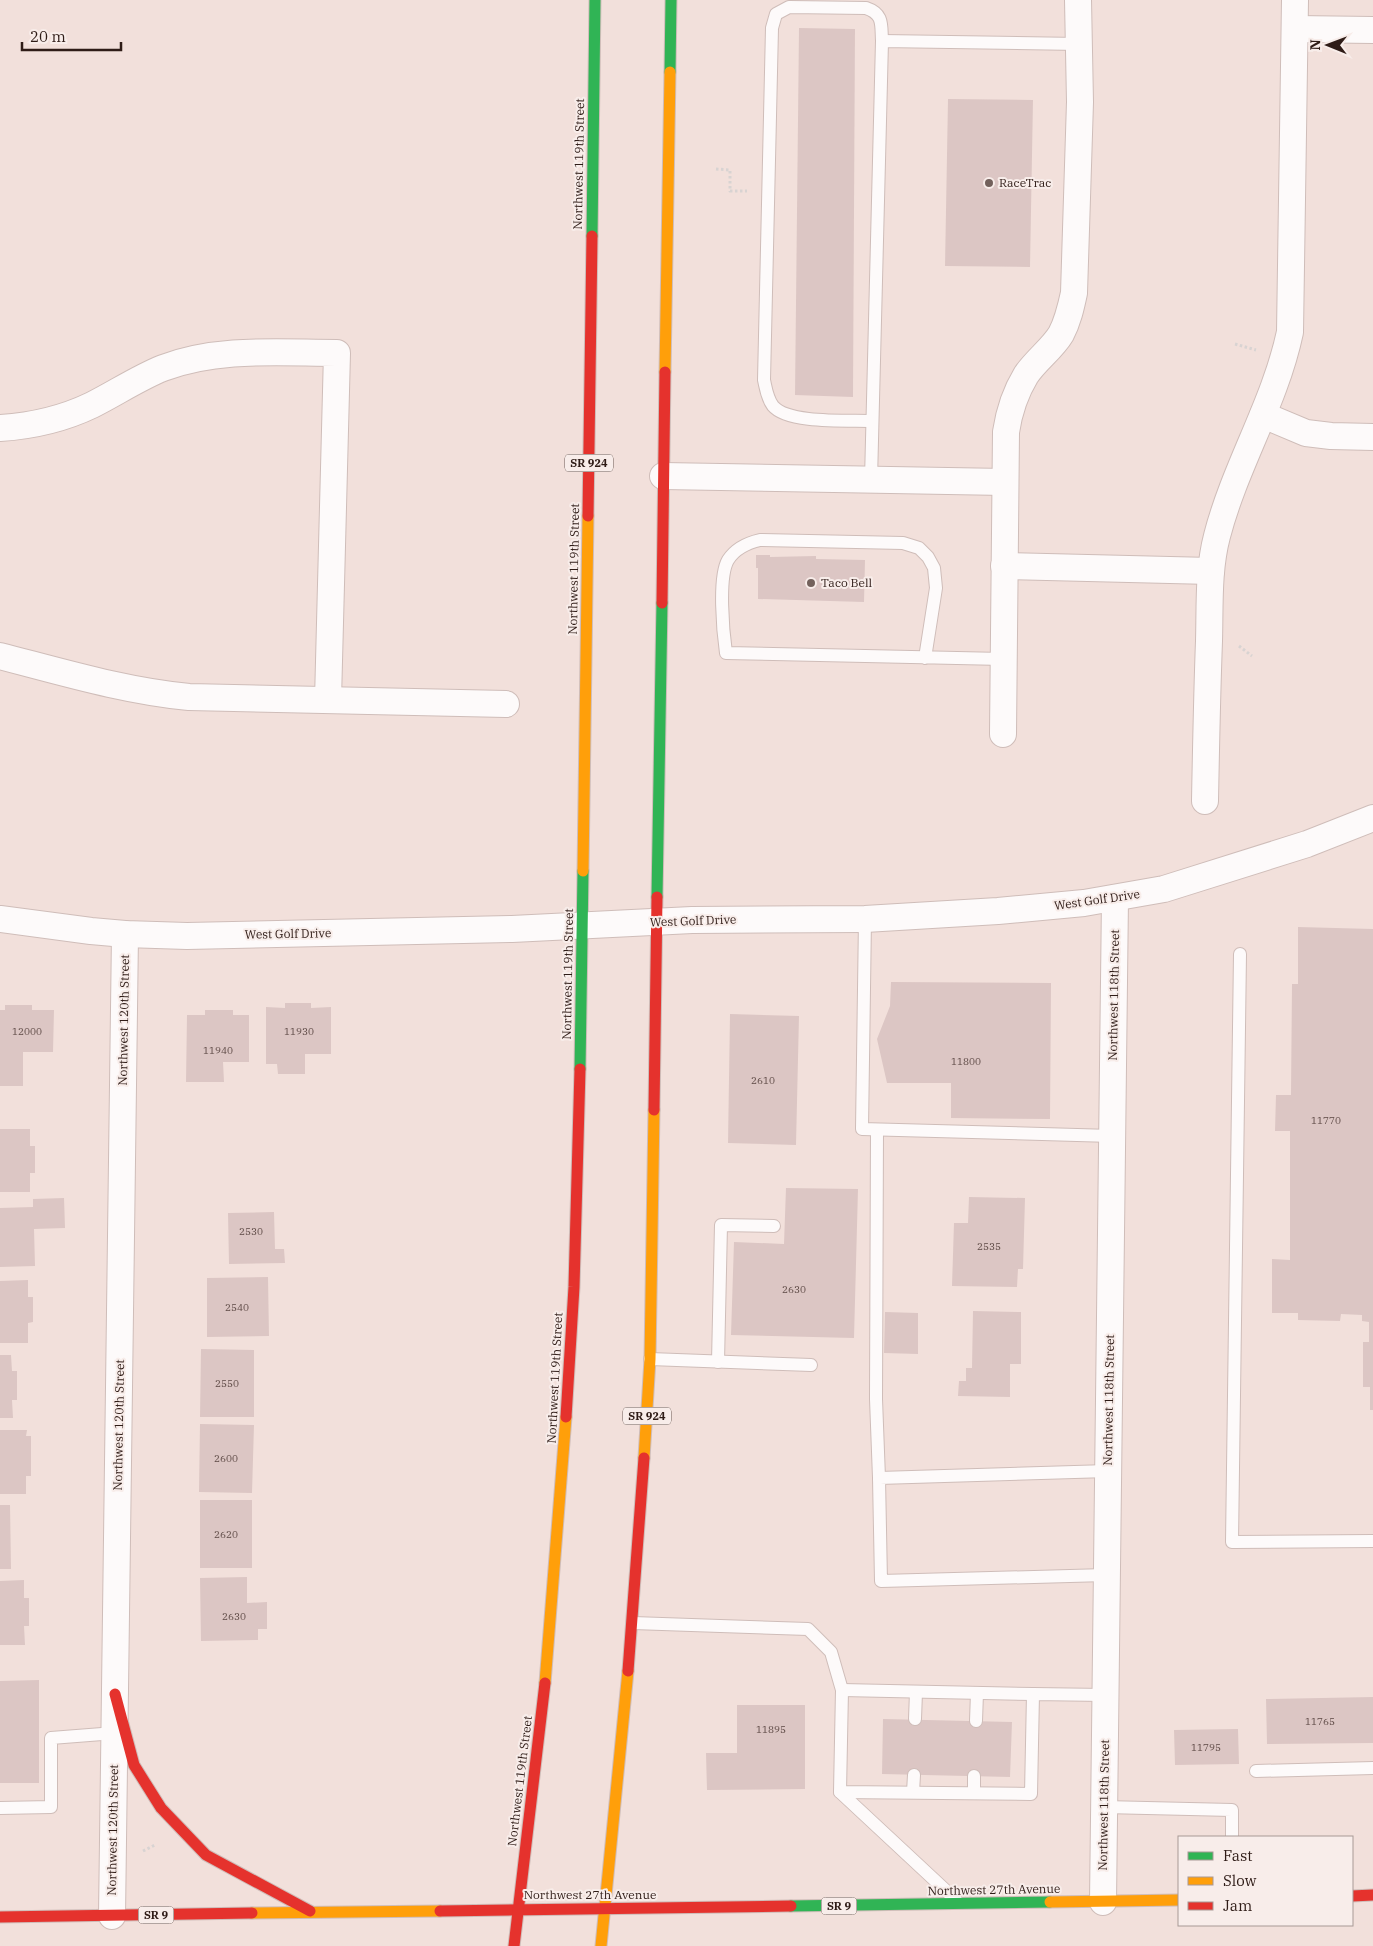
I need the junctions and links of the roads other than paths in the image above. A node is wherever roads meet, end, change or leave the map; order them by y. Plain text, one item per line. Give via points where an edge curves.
1 (595, 0) edge
2 (671, 0) edge
3 (1078, 0) edge
4 (1295, 0) edge
5 (1295, 29) junction
6 (1373, 30) edge
7 (882, 41) junction
8 (1079, 44) junction
9 (1263, 415) junction
10 (872, 421) junction
11 (0, 428) edge
12 (1373, 437) edge
13 (664, 476) junction
14 (871, 480) junction
15 (1005, 482) junction
16 (1004, 566) junction
17 (1211, 571) junction
18 (0, 656) edge
19 (925, 658) junction
20 (1003, 659) junction
21 (328, 700) junction
22 (506, 704) dead end
23 (1003, 734) dead end
24 (1205, 801) dead end
25 (1373, 818) edge
26 (1115, 898) junction
27 (865, 918) junction
28 (0, 919) edge
29 (658, 922) junction
30 (582, 926) junction
31 (125, 934) junction
32 (1240, 954) dead end
33 (877, 1130) junction
34 (1112, 1136) junction
35 (774, 1226) dead end
36 (650, 1359) junction
37 (718, 1362) junction
38 (810, 1365) dead end
39 (1108, 1472) junction
40 (880, 1478) junction
41 (1373, 1541) edge
42 (1106, 1575) junction
43 (633, 1623) junction
44 (842, 1690) junction
45 (916, 1692) junction
46 (977, 1693) junction
47 (115, 1694) junction
48 (1033, 1694) junction
49 (1105, 1694) junction
50 (914, 1719) dead end
51 (976, 1721) dead end
52 (114, 1733) junction
53 (1373, 1768) edge
54 (1256, 1771) dead end
55 (914, 1774) dead end
56 (974, 1776) dead end
57 (840, 1792) junction
58 (913, 1792) junction
59 (974, 1793) junction
60 (0, 1808) edge
61 (1104, 1808) junction
62 (1232, 1836) edge
63 (1373, 1895) edge
64 (1353, 1896) edge
65 (1178, 1900) edge
66 (1103, 1902) junction
67 (959, 1904) junction
68 (518, 1908) junction
69 (605, 1909) junction
70 (312, 1912) junction
71 (0, 1916) edge
72 (112, 1916) junction
73 (514, 1946) edge
74 (601, 1946) edge

1 - 30 main road, Northwest 119th Street / SR 924
2 - 13 main road, SR 924
3 - 8 street
4 - 5 street
5 - 6 street
5 - 9 street via 1290,324 1286,350
7 - 8 lane
7 - 10 lane
7 - 10 lane via 880,19 876,11 866,8 789,7 776,14 772,28 766,394 773,406 796,418
8 - 15 street via 1074,294 1060,334 1026,374 1009,411
9 - 12 street via 1306,433
9 - 17 street via 1217,535
10 - 14 lane
11 - 21 street via 72,414 142,377 190,360 235,353 337,353
13 - 14 street
13 - 29 main road, SR 924
14 - 15 street
15 - 16 street
16 - 17 street
16 - 20 street
17 - 24 street
18 - 21 street via 164,694
19 - 19 lane via 726,652 722,619 724,572 728,561 743,546 760,540 895,542 919,548 934,568 936,588
19 - 20 lane
20 - 23 street
21 - 22 street
25 - 26 street, West Golf Drive via 1219,873 1164,889
26 - 27 street, West Golf Drive via 998,912
26 - 34 street, Northwest 118th Street
27 - 29 street, West Golf Drive
27 - 33 lane via 862,1129
28 - 31 street, West Golf Drive
29 - 30 street, West Golf Drive
29 - 36 main road, SR 924
30 - 31 street, West Golf Drive via 196,936
30 - 68 main road, Northwest 119th Street / SR 924 via 574,1277 562,1480 547,1670
31 - 47 street, Northwest 120th Street
32 - 41 lane via 1232,1542
33 - 34 lane
33 - 40 lane via 876,1399
34 - 39 street, Northwest 118th Street
35 - 37 lane via 721,1225
36 - 37 lane
36 - 43 main road, SR 924
37 - 38 lane
39 - 40 lane
39 - 42 street, Northwest 118th Street
40 - 42 lane via 881,1580
42 - 49 street, Northwest 118th Street
43 - 44 lane via 808,1629 831,1652
43 - 69 main road, SR 924
44 - 45 lane
44 - 57 lane
45 - 46 lane
45 - 50 lane
46 - 48 lane
46 - 51 lane
47 - 52 street, Northwest 120th Street
47 - 70 main road via 134,1765 161,1808 206,1855
48 - 49 lane
48 - 59 lane via 1031,1794
49 - 61 street, Northwest 118th Street
52 - 60 lane via 51,1738 51,1807
52 - 72 street, Northwest 120th Street
53 - 54 lane
55 - 58 lane
56 - 59 lane
57 - 58 lane
57 - 67 lane
58 - 59 lane
61 - 62 lane via 1232,1810
61 - 66 street, Northwest 118th Street
63 - 64 main road
65 - 66 main road, Northwest 27th Avenue / SR 9
66 - 67 main road, Northwest 27th Avenue / SR 9
67 - 69 main road, Northwest 27th Avenue / SR 9
68 - 69 main road, Northwest 27th Avenue / SR 9
68 - 70 main road, Northwest 27th Avenue / SR 9
68 - 73 main road, Northwest 119th Street / SR 924
69 - 74 main road, SR 924
70 - 72 main road, Northwest 27th Avenue / SR 9
71 - 72 main road, Northwest 27th Avenue / SR 9

